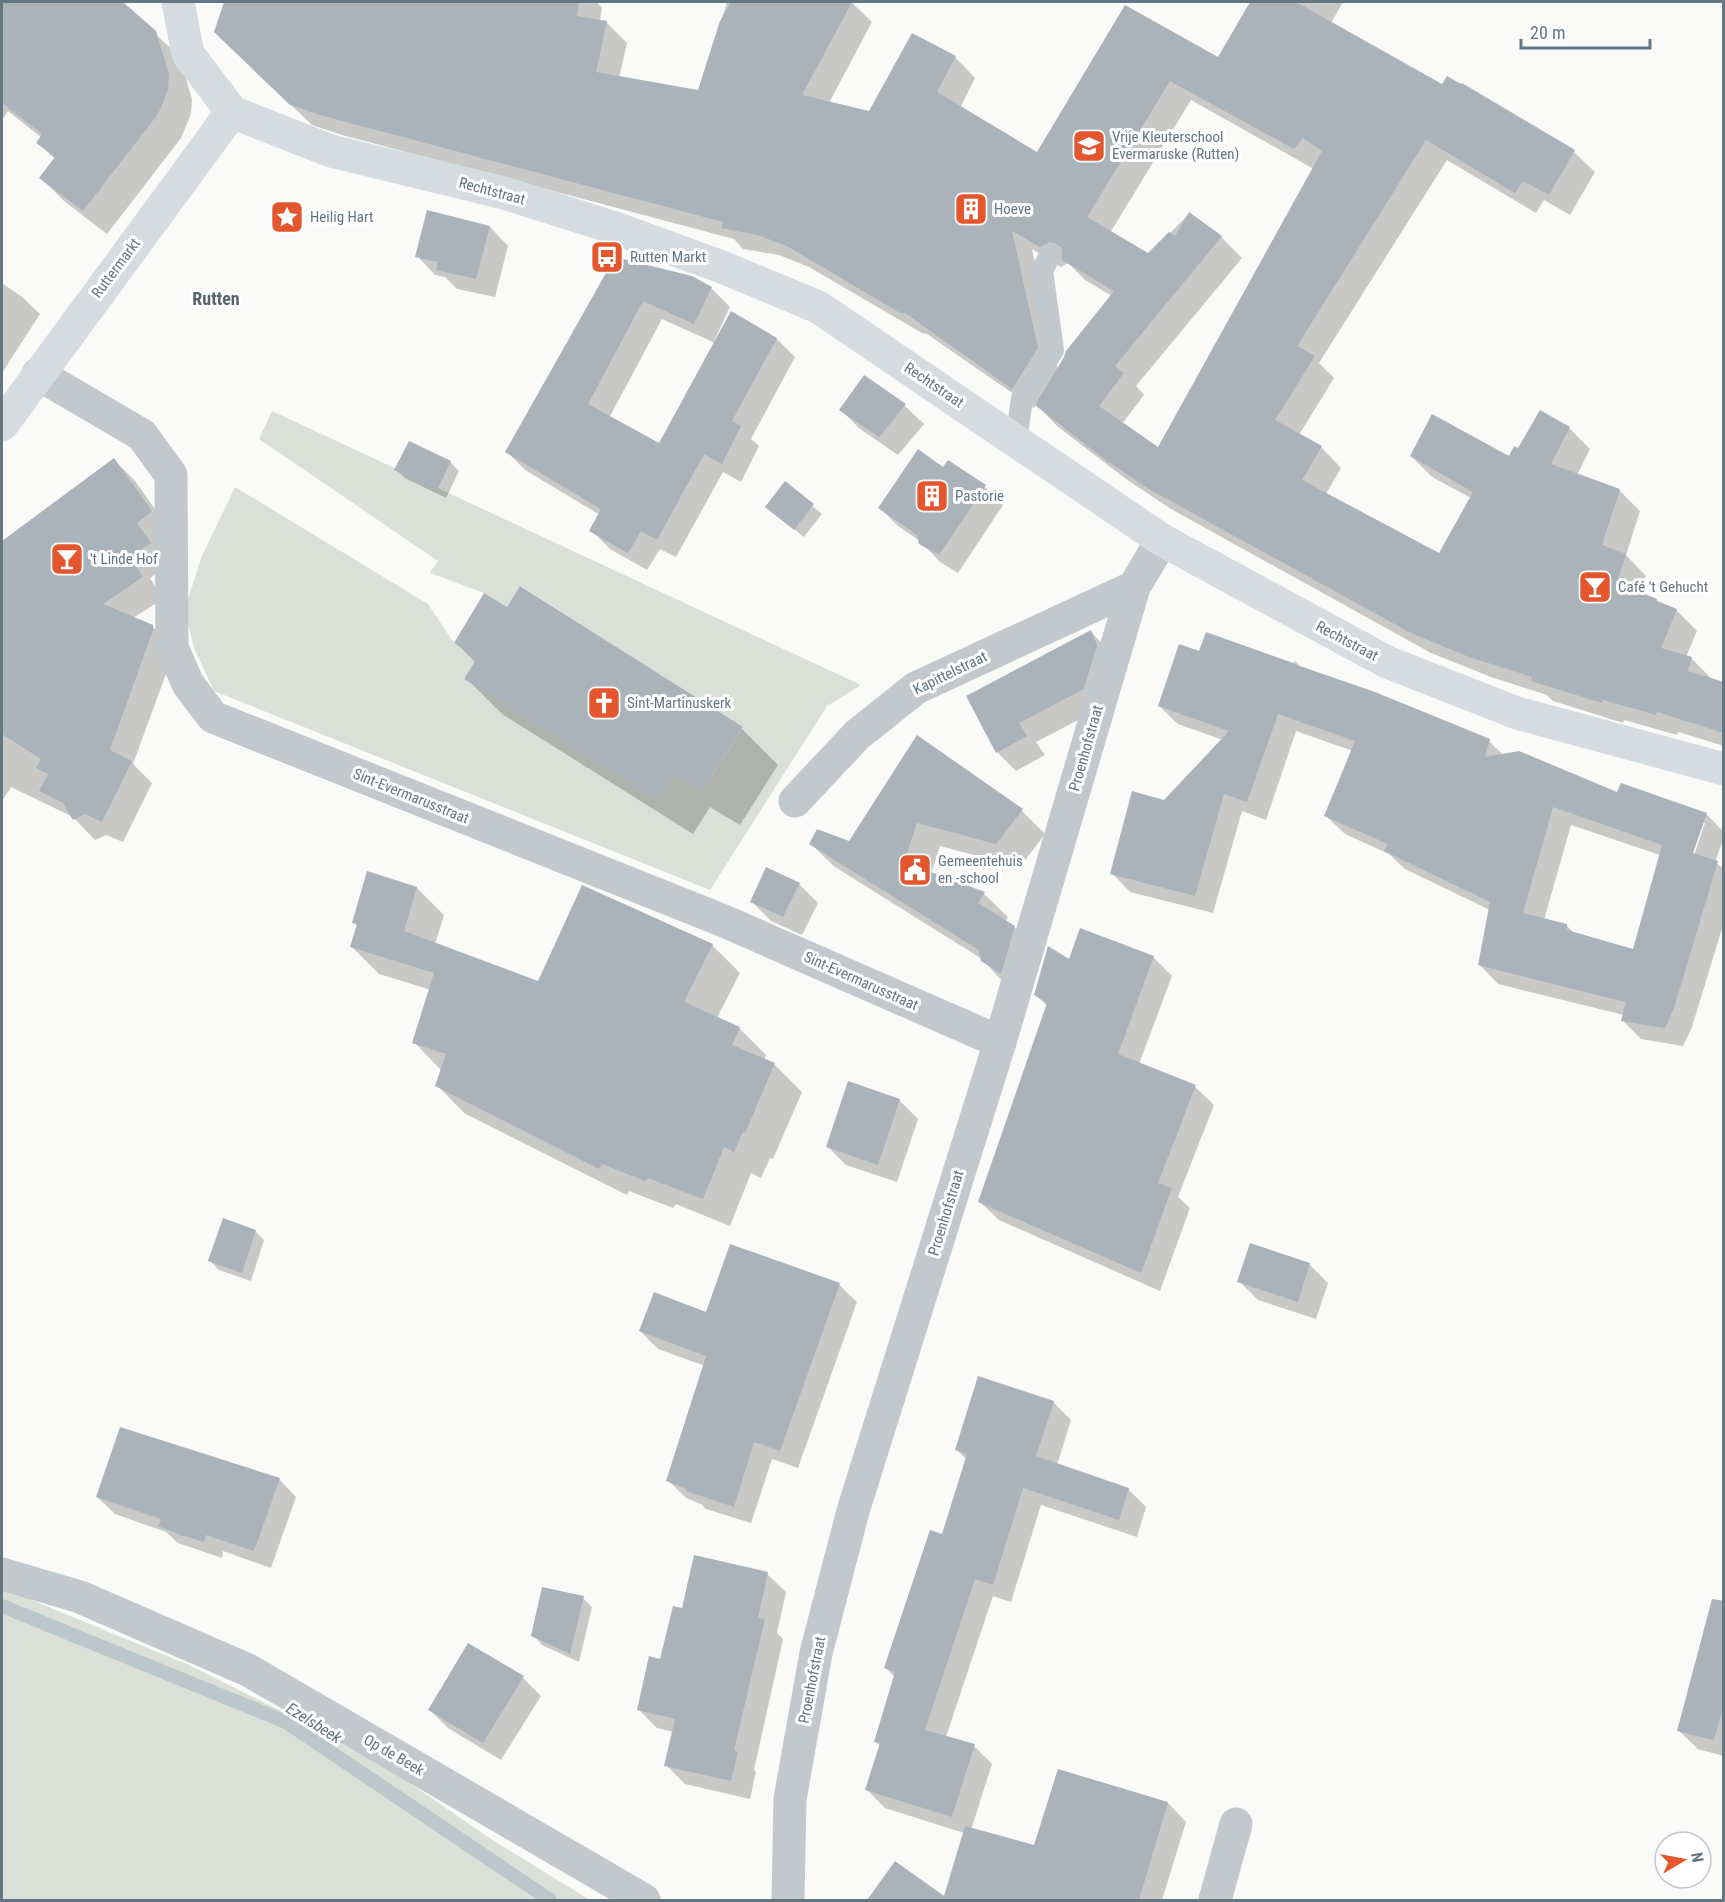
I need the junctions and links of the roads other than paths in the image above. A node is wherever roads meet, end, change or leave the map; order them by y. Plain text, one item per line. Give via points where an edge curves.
1 (178, 2) edge
2 (232, 112) junction
3 (1050, 255) dead end
4 (38, 374) junction
5 (2, 425) edge
6 (1016, 441) junction
7 (1162, 540) junction
8 (1134, 587) junction
9 (1724, 769) edge
10 (795, 801) dead end
11 (1000, 1042) junction
12 (2, 1574) edge
13 (1236, 1824) dead end
14 (644, 1900) edge
15 (788, 1900) edge
16 (1215, 1900) edge

1 - 2 street via 188,54
2 - 4 street, Ruttermarkt
2 - 6 street, Rechtstraat via 332,152 504,193 615,228 818,307
3 - 6 lane via 1042,271 1053,350 1022,399
4 - 5 street, Ruttermarkt
4 - 11 street, Sint-Evermarusstraat via 142,435 171,475 172,647 188,684 213,717 724,921
6 - 7 street, Rechtstraat
7 - 8 street, Proenhofstraat
7 - 9 street, Rechtstraat via 1387,662 1517,713
8 - 10 street, Kapittelstraat via 916,688 857,735
8 - 11 street, Proenhofstraat
11 - 15 street, Proenhofstraat via 853,1511 816,1653 790,1799
12 - 14 street, Op de Beek via 80,1597 248,1670
13 - 16 street

